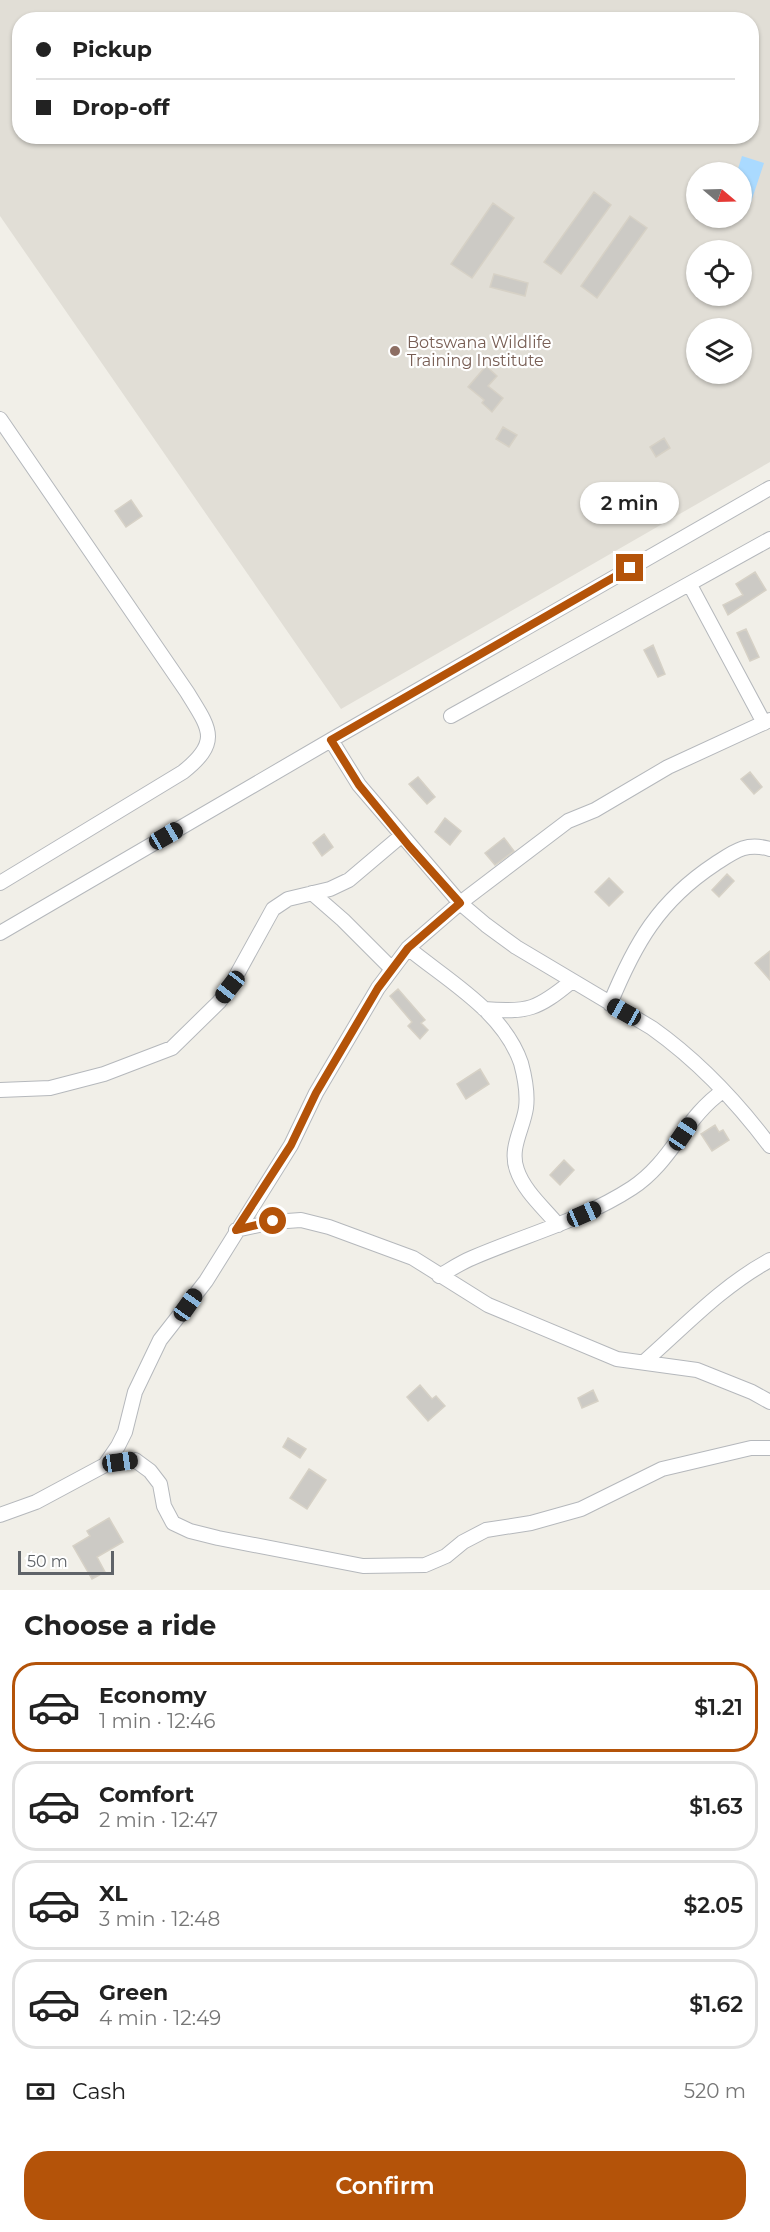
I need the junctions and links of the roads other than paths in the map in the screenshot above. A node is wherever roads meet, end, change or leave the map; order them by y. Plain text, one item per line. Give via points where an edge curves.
1 (0, 419) edge
2 (770, 488) edge
3 (770, 539) edge
4 (690, 585) junction
5 (451, 716) dead end
6 (767, 721) edge
7 (331, 740) junction
8 (401, 836) junction
9 (770, 849) edge
10 (0, 883) edge
11 (312, 893) junction
12 (460, 903) junction
13 (0, 933) edge
14 (408, 948) junction
15 (392, 969) junction
16 (572, 981) junction
17 (610, 1004) junction
18 (484, 1009) junction
19 (0, 1090) edge
20 (723, 1091) junction
21 (770, 1146) edge
22 (558, 1225) junction
23 (236, 1230) junction
24 (770, 1260) edge
25 (439, 1276) junction
26 (644, 1362) junction
27 (770, 1402) edge
28 (770, 1448) edge
29 (105, 1465) junction
30 (0, 1515) edge

1 - 10 street via 187,692 210,734 197,761 183,772
2 - 7 street
3 - 4 street
4 - 5 street
4 - 6 street
6 - 12 street via 668,767 595,810 567,821
7 - 8 street via 359,785
7 - 13 street
8 - 11 street via 349,880
8 - 12 street
9 - 17 street via 758,845 738,849 697,876 673,898 655,917 626,965
11 - 15 street
11 - 19 street via 288,899 273,909 230,987 172,1048 104,1074 50,1088
12 - 14 street
12 - 16 street via 516,947
14 - 15 street
14 - 18 street
15 - 23 street via 316,1093 291,1145
16 - 17 street
16 - 18 street via 532,1008
17 - 20 street via 671,1041
18 - 22 street via 508,1036 527,1086 526,1109 515,1147 517,1170
20 - 21 street
20 - 22 street via 708,1102 656,1169 634,1187
22 - 25 street via 469,1259
23 - 25 street via 273,1221 301,1220 413,1258
23 - 29 street via 206,1281 160,1340 135,1392 125,1432
24 - 26 street via 709,1302
25 - 26 street via 488,1305 617,1359
26 - 27 street via 698,1370
28 - 29 street via 751,1448 662,1469 581,1509 486,1530 463,1542 447,1557 425,1565 363,1566 190,1531 173,1523 164,1506 160,1484 150,1470 135,1460
29 - 30 street via 36,1502

